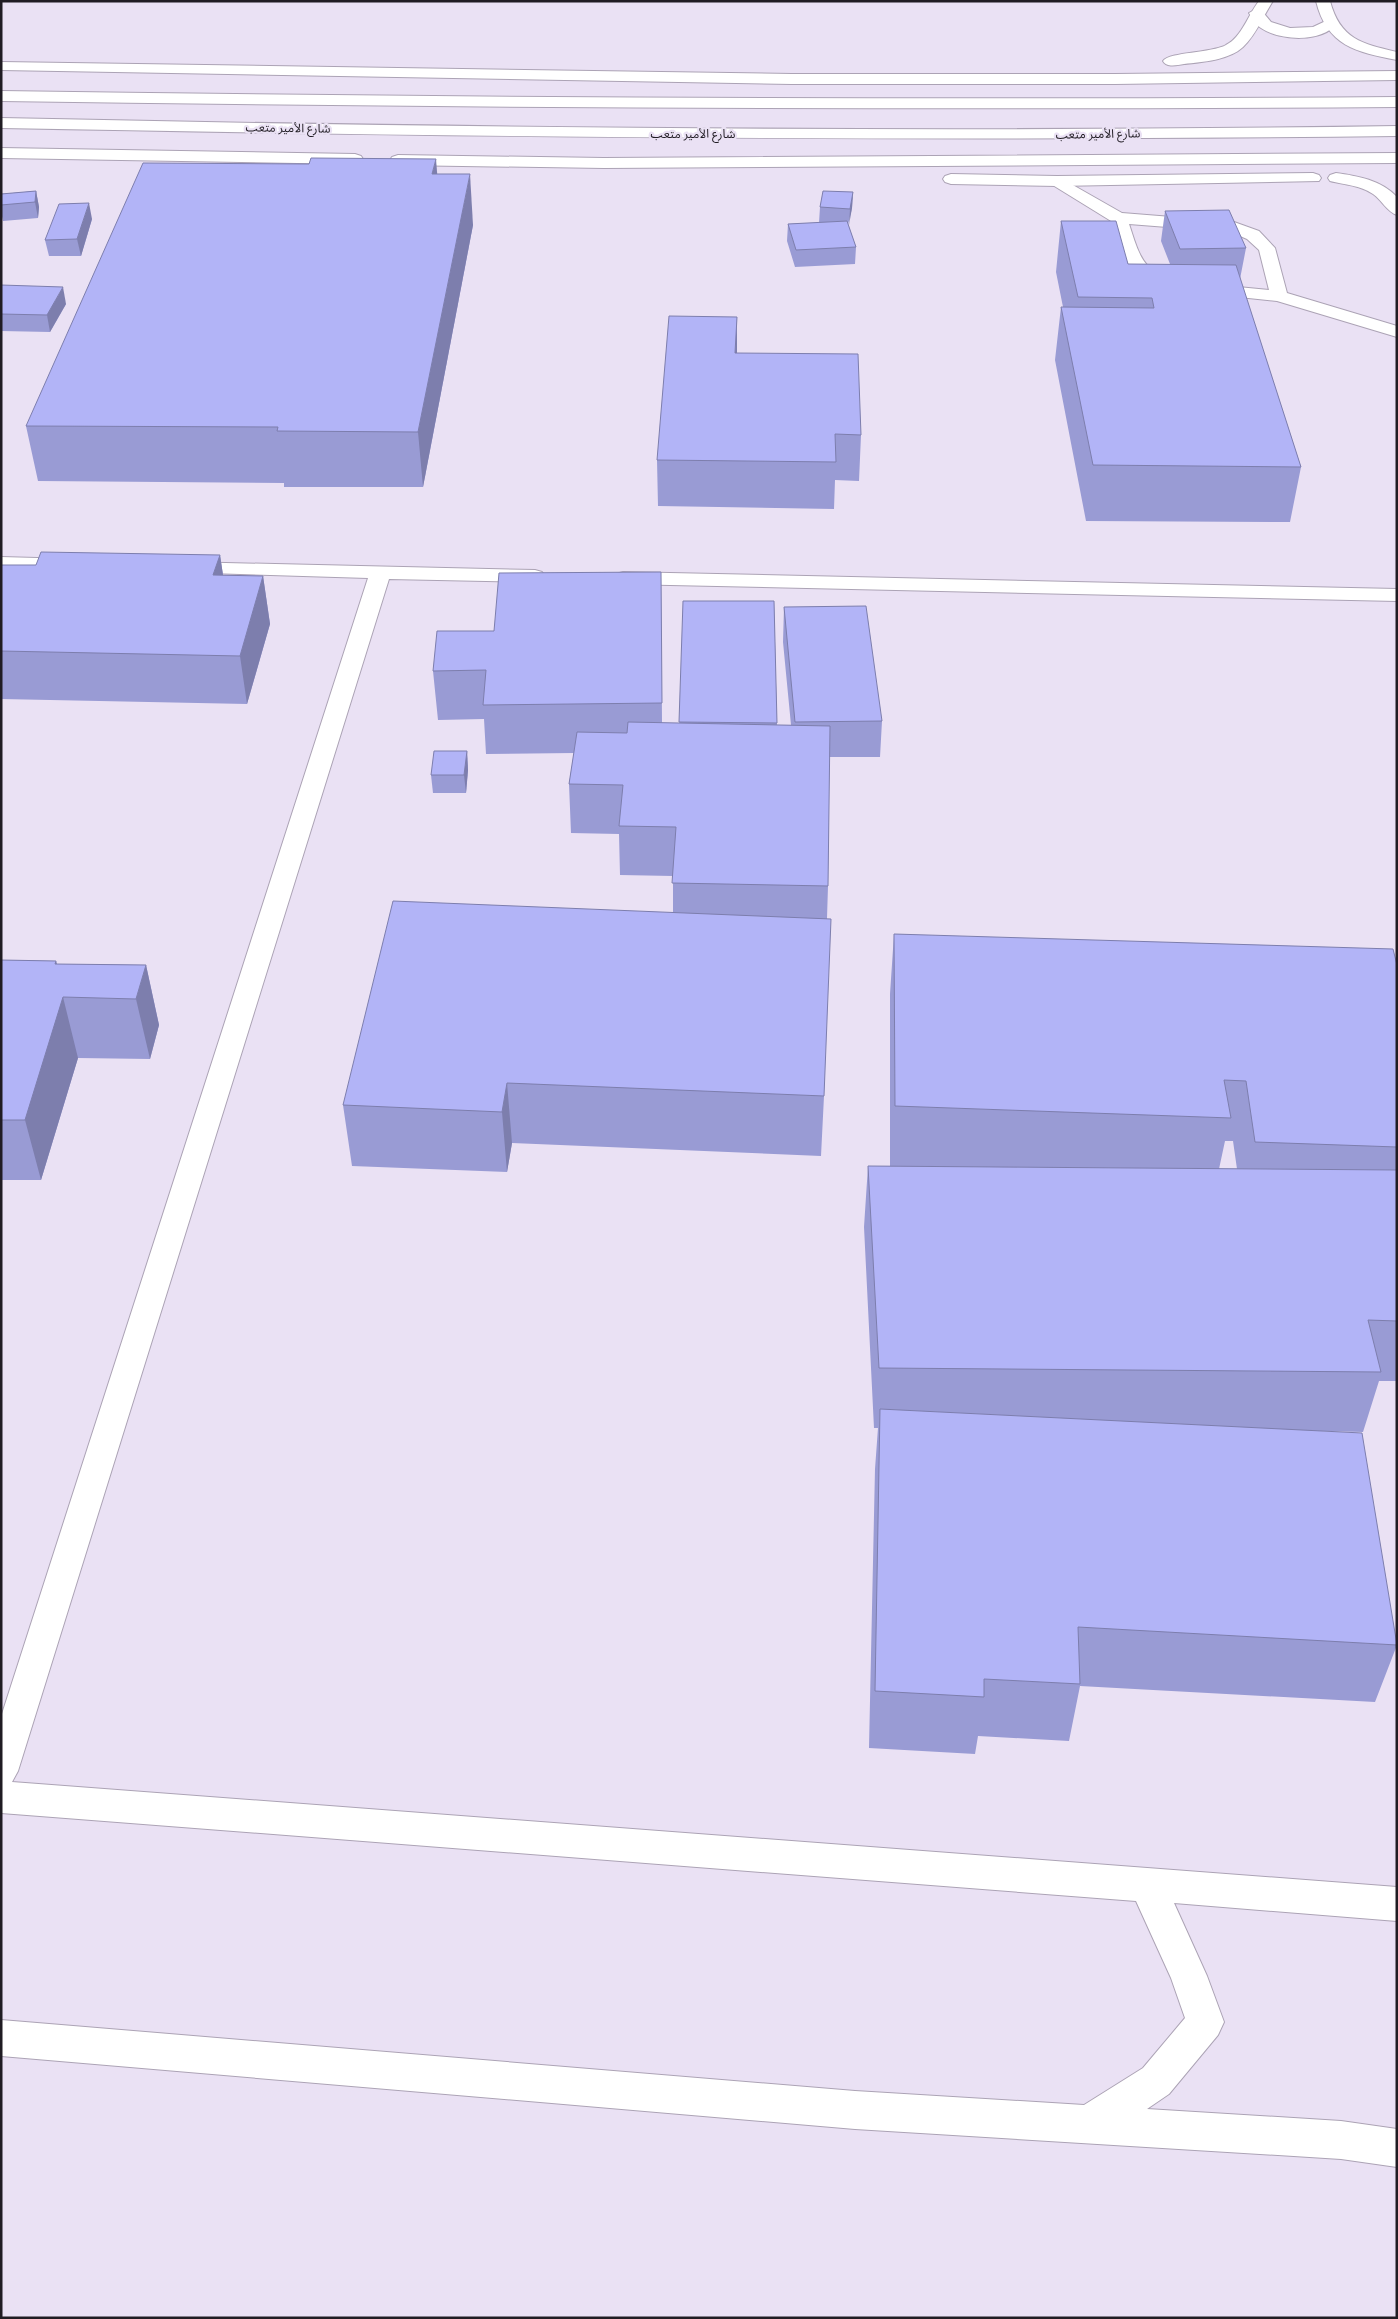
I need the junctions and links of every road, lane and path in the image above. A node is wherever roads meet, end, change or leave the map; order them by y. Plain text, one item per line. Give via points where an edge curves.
1 (1266, 1) edge
2 (1323, 1) edge
3 (1256, 13) junction
4 (1330, 23) junction
5 (1397, 57) edge
6 (1350, 59) dead end
7 (549, 60) dead end
8 (1237, 60) dead end
9 (1, 61) edge
10 (1, 66) edge
11 (1397, 75) edge
12 (1, 96) edge
13 (1397, 102) edge
14 (1, 123) edge
15 (1390, 131) edge
16 (7, 153) edge
17 (1397, 158) edge
18 (367, 165) edge
19 (1388, 177) dead end
20 (781, 178) dead end
21 (1336, 178) junction
22 (939, 179) dead end
23 (1057, 181) junction
24 (1397, 210) edge
25 (1118, 218) junction
26 (1279, 296) junction
27 (1397, 332) edge
28 (1, 563) edge
29 (91, 566) edge
30 (161, 567) edge
31 (380, 572) junction
32 (559, 576) edge
33 (599, 578) edge
34 (1397, 595) edge
35 (1, 1770) edge
36 (1, 1797) edge
37 (1147, 1885) junction
38 (1397, 1904) edge
39 (1, 2038) edge
40 (1089, 2124) junction
41 (1397, 2148) edge

1 - 3 main road
2 - 4 main road
3 - 4 main road via 1269,26 1292,32 1322,30
3 - 8 main road via 1239,44 1231,49 1165,61
4 - 5 main road via 1338,35 1351,42
5 - 6 main road
7 - 9 main road
10 - 11 main road via 577,77 1116,79
12 - 13 main road, شارع الأمير متعب via 934,105
14 - 15 main road, شارع الأمير متعب via 968,135
16 - 18 main road
17 - 20 main road via 386,166
19 - 21 main road
21 - 23 main road
21 - 24 main road via 1355,181 1384,193
22 - 23 main road
23 - 25 main road
25 - 26 main road via 1137,267 1151,278 1188,287
25 - 26 main road via 1234,227 1253,235 1267,248
26 - 27 main road
28 - 29 main road
30 - 31 main road
31 - 32 main road
31 - 35 main road
33 - 34 main road
36 - 37 main road
37 - 38 main road
37 - 40 main road via 1189,1976 1205,2022 1156,2082
39 - 40 main road via 855,2110
40 - 41 main road via 1341,2140

